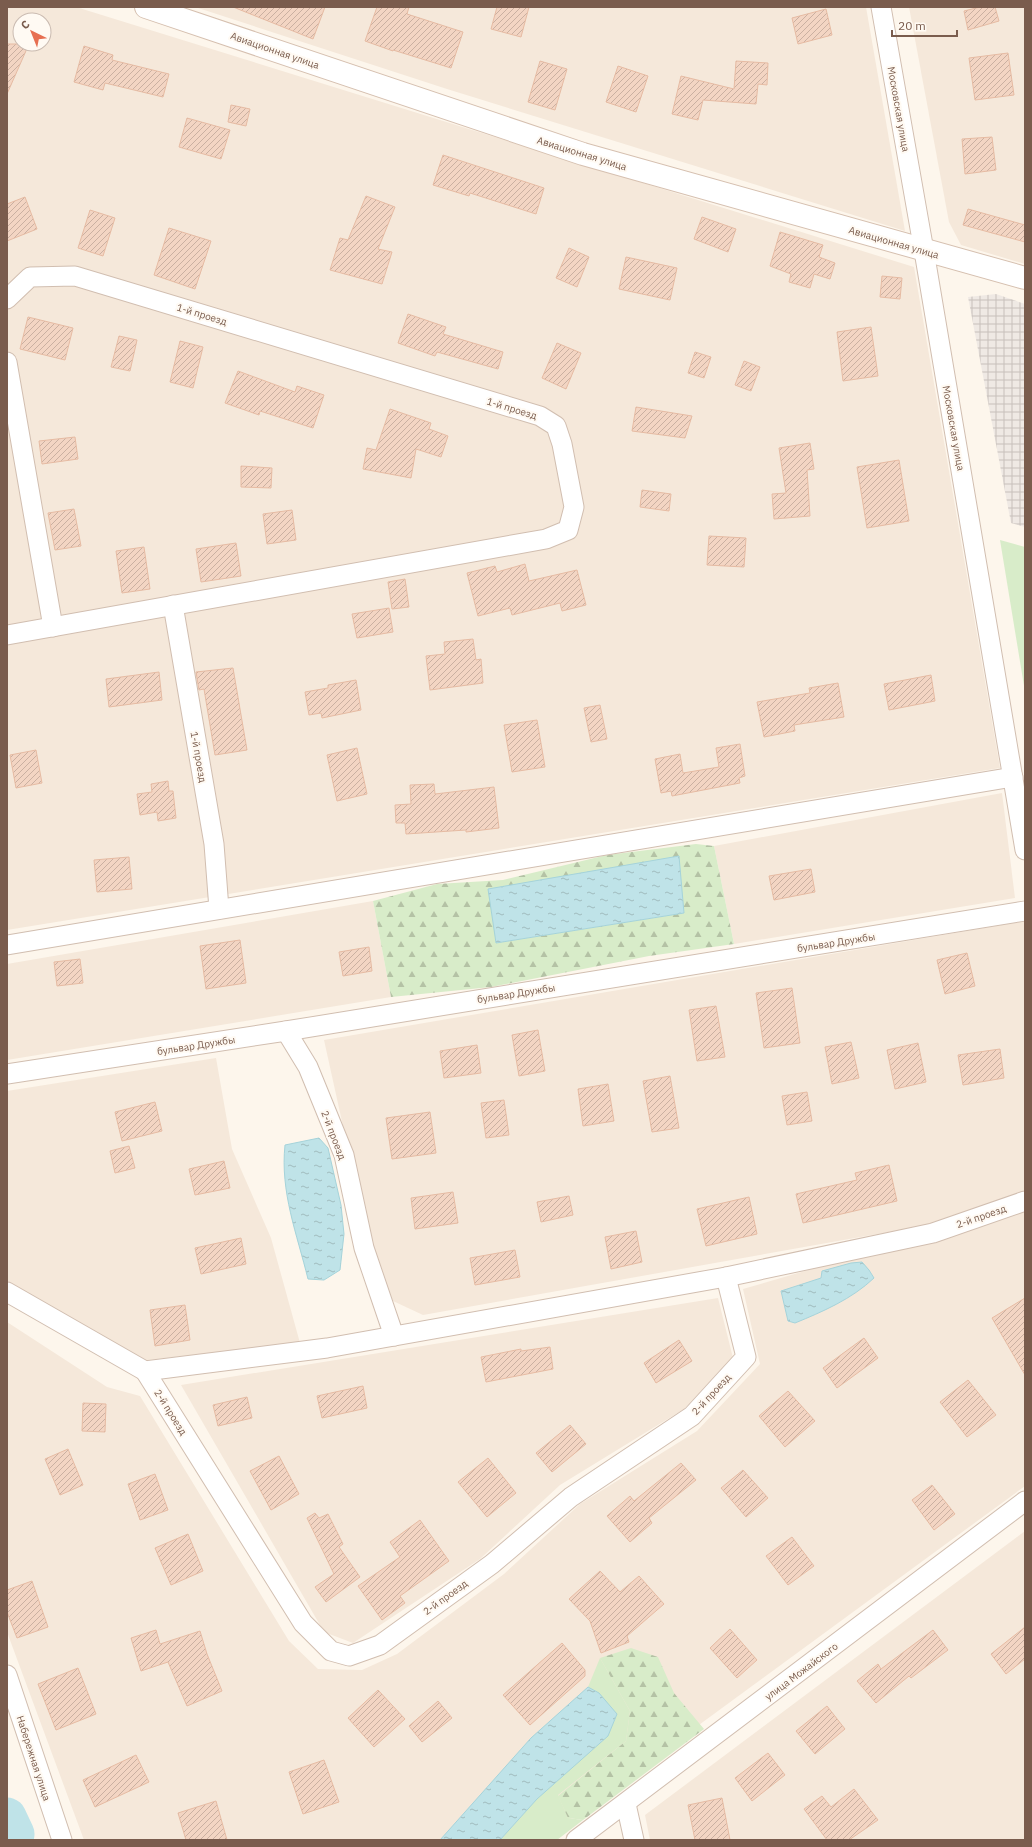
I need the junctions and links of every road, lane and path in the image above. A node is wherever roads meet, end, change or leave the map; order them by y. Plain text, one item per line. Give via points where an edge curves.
1 (146, 7) edge
2 (881, 7) edge
3 (924, 250) junction
4 (1025, 278) edge
5 (7, 299) edge
6 (7, 362) edge
7 (173, 605) junction
8 (53, 627) junction
9 (7, 635) edge
10 (1013, 777) junction
11 (1025, 850) edge
12 (219, 909) junction
13 (1025, 911) edge
14 (7, 945) edge
15 (286, 1031) junction
16 (7, 1074) edge
17 (1025, 1201) edge
18 (726, 1277) junction
19 (7, 1292) edge
20 (394, 1336) junction
21 (145, 1371) junction
22 (1025, 1501) edge
23 (7, 1676) edge
24 (626, 1804) junction
25 (62, 1840) edge
26 (576, 1840) edge
27 (634, 1840) edge

1 - 3 street, Авиационная улица via 583,154
2 - 3 street, Московская улица
3 - 4 street, Авиационная улица
3 - 10 street, Московская улица
5 - 7 street, 1-й проезд via 30,277 75,276 540,416 556,426 574,507 568,530 546,539
6 - 8 street
7 - 8 street, 1-й проезд
7 - 12 street, 1-й проезд via 214,844
8 - 9 street, 1-й проезд
10 - 11 street, Московская улица
10 - 12 street
12 - 14 street
13 - 15 street, бульвар Дружбы
15 - 16 street, бульвар Дружбы
15 - 20 street, 2-й проезд via 308,1067 344,1155 364,1248
17 - 18 street, 2-й проезд via 933,1233
18 - 20 street, 2-й проезд
18 - 21 street, 2-й проезд via 746,1357 692,1416 571,1497 492,1564 380,1645 349,1656 331,1651 303,1624
19 - 21 street, 2-й проезд
20 - 21 street, 2-й проезд via 327,1348
22 - 24 street, улица Можайского
23 - 25 street, Набережная улица
24 - 26 street, улица Можайского
24 - 27 street

